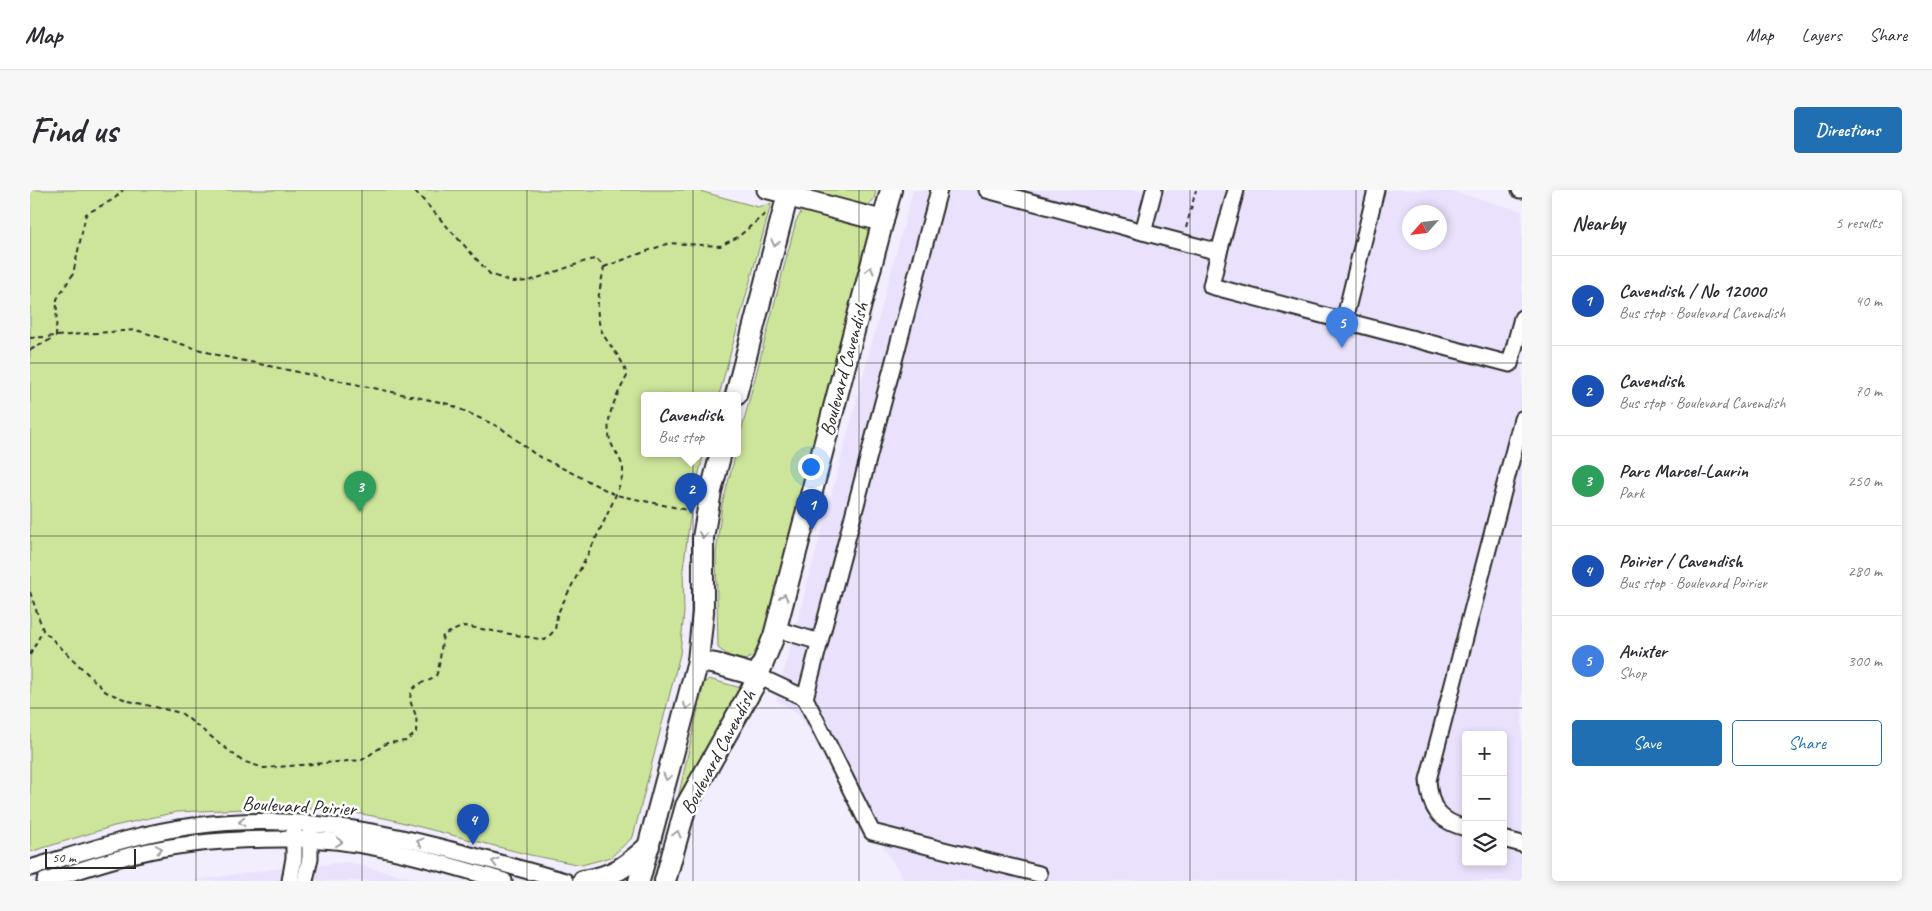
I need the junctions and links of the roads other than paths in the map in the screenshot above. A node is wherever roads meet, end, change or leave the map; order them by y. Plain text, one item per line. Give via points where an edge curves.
1 (765, 190) edge
2 (891, 190) edge
3 (939, 190) edge
4 (987, 190) edge
5 (1154, 190) edge
6 (1236, 190) edge
7 (1376, 190) edge
8 (788, 193) edge
9 (883, 222) junction
10 (1143, 232) junction
11 (1219, 252) junction
12 (1522, 318) edge
13 (1344, 321) junction
14 (737, 392) edge
15 (1522, 419) edge
16 (720, 457) edge
17 (776, 629) junction
18 (820, 642) junction
19 (698, 661) junction
20 (758, 676) junction
21 (805, 698) junction
22 (294, 822) junction
23 (310, 822) junction
24 (1462, 827) edge
25 (302, 839) junction
26 (1507, 840) edge
27 (1522, 844) edge
28 (649, 846) junction
29 (30, 868) edge
30 (1039, 874) dead end
31 (45, 881) edge
32 (290, 881) edge
33 (305, 881) edge
34 (504, 881) edge
35 (565, 881) edge
36 (583, 881) edge
37 (639, 881) edge
38 (664, 881) edge

1 - 8 street
2 - 9 main road, Boulevard Cavendish
3 - 18 street
4 - 10 street
5 - 10 street
6 - 11 street
7 - 13 street
8 - 9 main road
8 -> 14 main road
17 -> 9 main road, Boulevard Cavendish
10 - 11 street
11 - 13 street via 1210,286
12 - 13 street via 1510,364
15 - 24 street via 1428,780 1429,796 1435,810 1450,824
16 -> 19 main road, Boulevard Cavendish via 703,538
17 - 18 street
17 - 20 main road, Boulevard Cavendish
18 - 21 street
19 - 20 main road
19 -> 28 main road, Boulevard Cavendish
20 - 21 street
38 -> 20 main road, Boulevard Cavendish via 689,800
21 - 30 street via 872,832
22 - 23 street, Boulevard Poirier
22 - 25 street
22 -> 29 street, Boulevard Poirier via 240,821 181,828 126,839
23 - 25 street
35 -> 23 street, Boulevard Poirier via 392,835
31 -> 25 street, Boulevard Poirier via 133,854 181,845 229,840
25 - 32 street
25 - 33 street via 309,866
25 -> 34 street, Boulevard Poirier via 373,847
26 - 27 street
28 - 36 main road via 613,874
28 - 37 main road, Boulevard Cavendish

